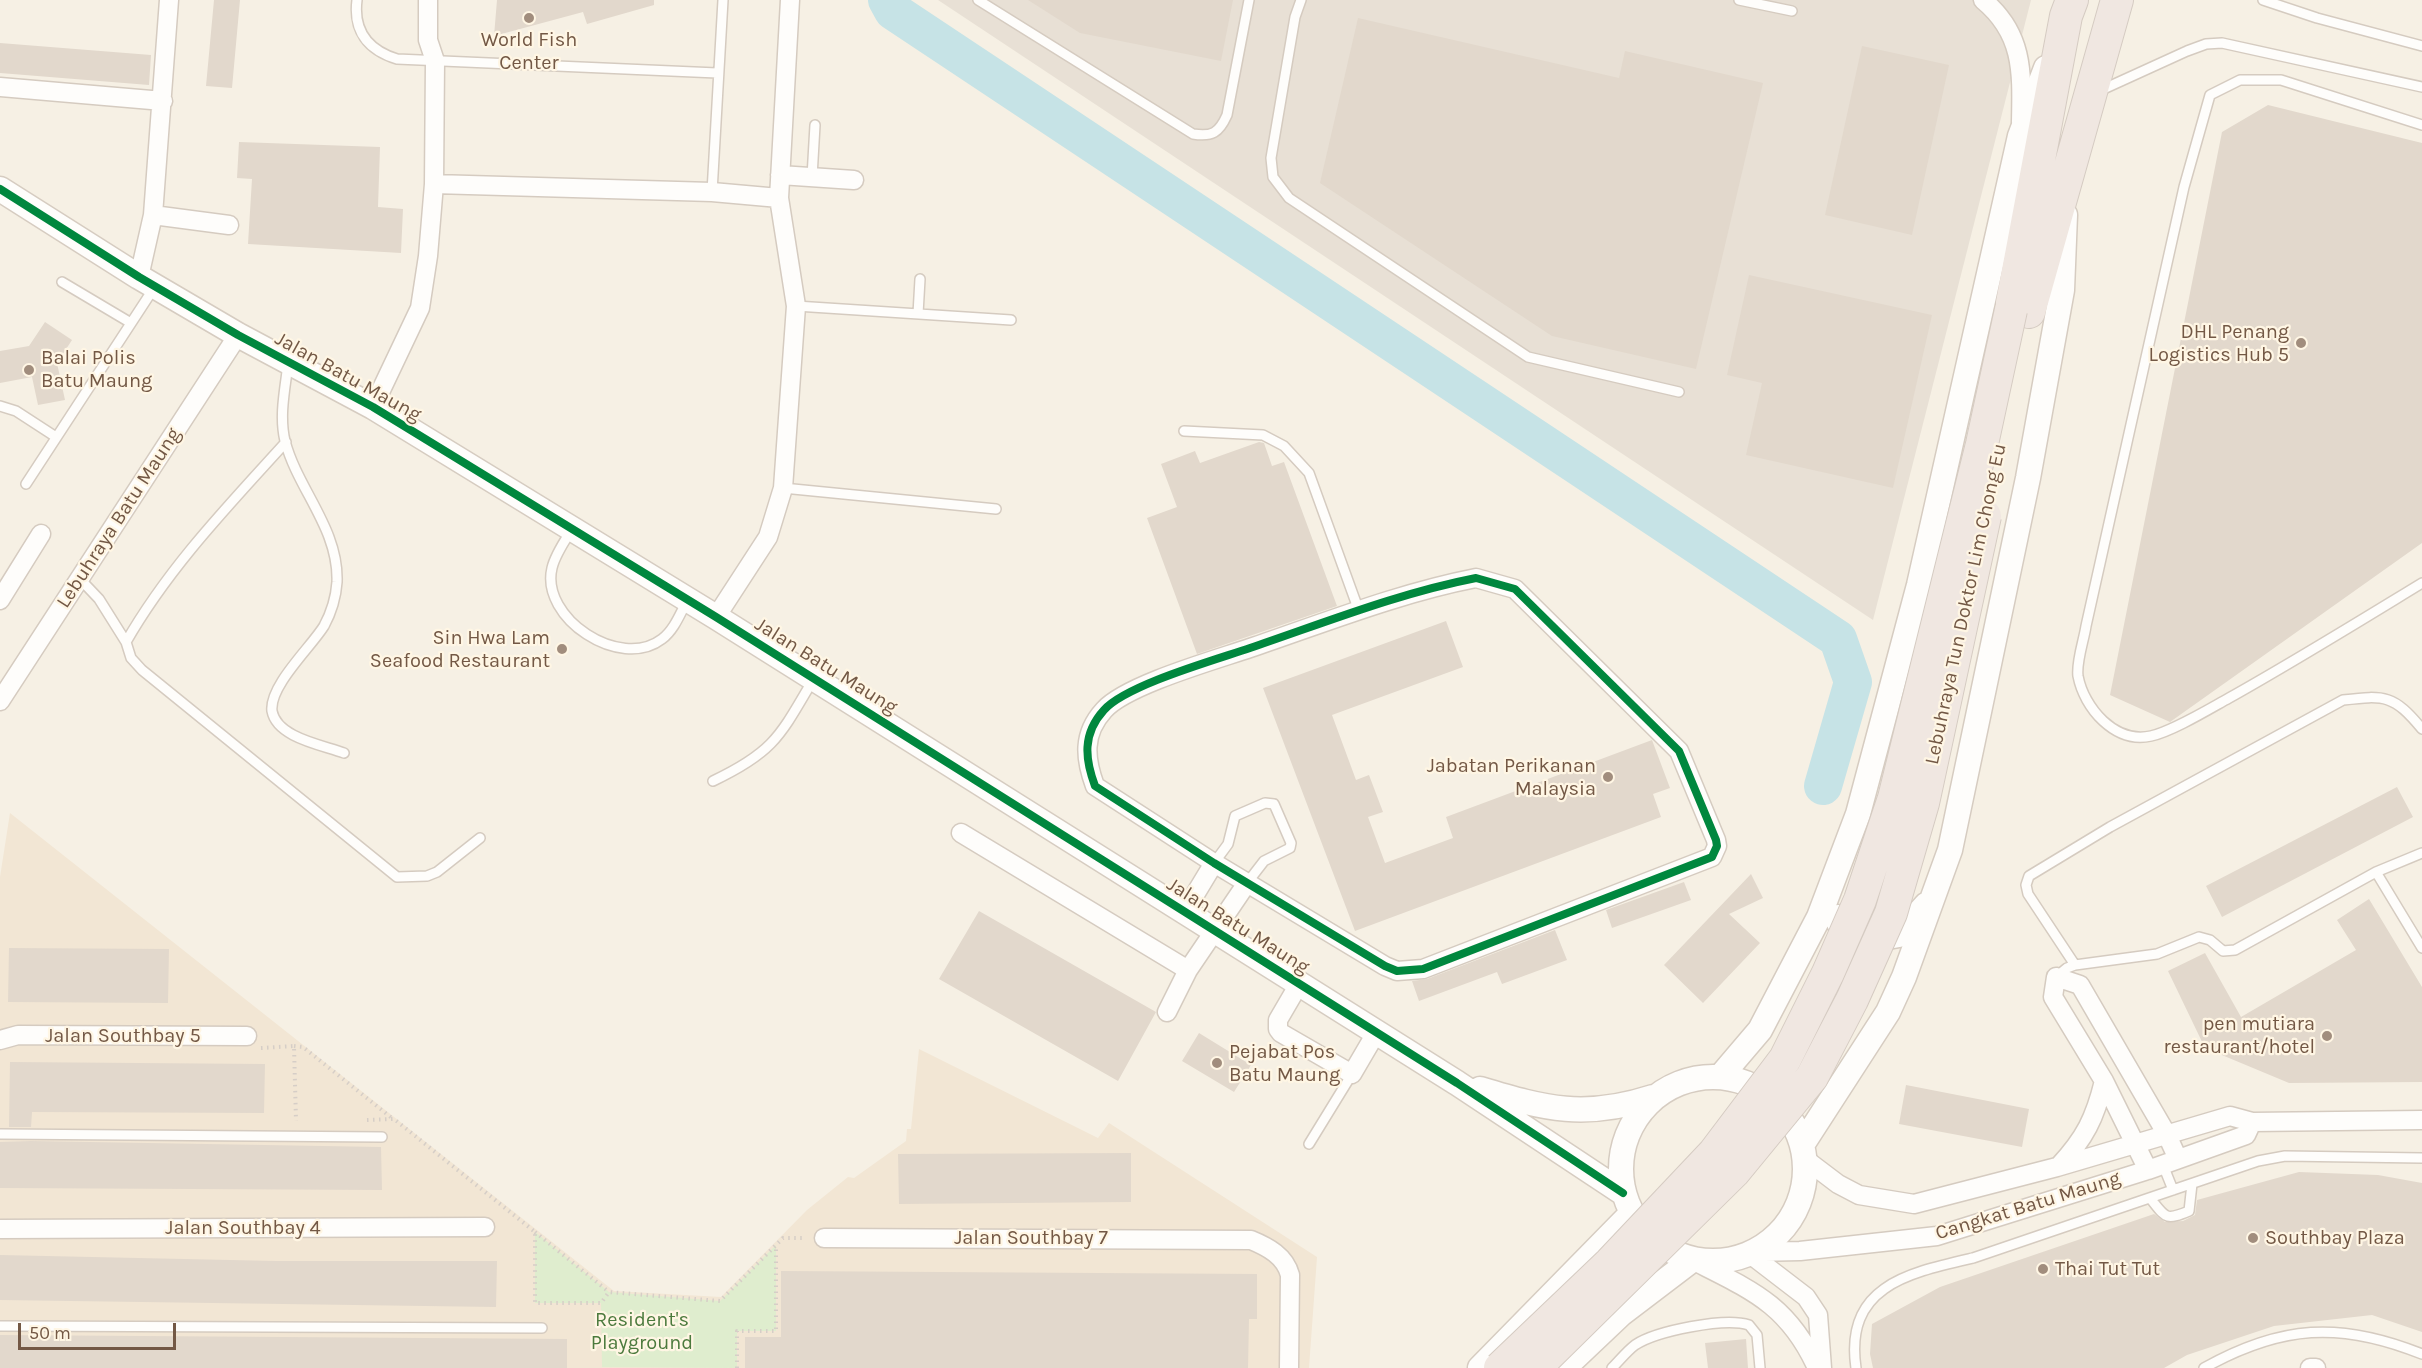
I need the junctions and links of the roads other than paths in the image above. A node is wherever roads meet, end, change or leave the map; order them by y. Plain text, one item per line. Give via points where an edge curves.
1 (169, 0) edge
2 (357, 0) edge
3 (429, 0) edge
4 (723, 0) edge
5 (790, 0) edge
6 (978, 0) edge
7 (1249, 0) edge
8 (1301, 0) edge
9 (1739, 0) edge
10 (1983, 0) edge
11 (2117, 0) edge
12 (2263, 0) edge
13 (2069, 8) edge
14 (1792, 11) dead end
15 (2422, 46) edge
16 (435, 61) junction
17 (717, 74) junction
18 (0, 87) edge
19 (2422, 87) edge
20 (2089, 96) junction
21 (163, 101) junction
22 (2422, 124) edge
23 (815, 125) dead end
24 (2020, 136) junction
25 (2066, 174) junction
26 (780, 175) junction
27 (812, 177) junction
28 (854, 180) dead end
29 (434, 184) junction
30 (0, 189) edge
31 (712, 192) junction
32 (779, 198) junction
33 (153, 215) junction
34 (229, 225) dead end
35 (920, 279) dead end
36 (62, 282) dead end
37 (147, 282) junction
38 (796, 306) junction
39 (2020, 311) junction
40 (918, 314) junction
41 (1011, 320) dead end
42 (132, 324) junction
43 (238, 335) junction
44 (288, 364) junction
45 (1679, 392) dead end
46 (0, 406) edge
47 (373, 407) junction
48 (1185, 431) dead end
49 (56, 438) junction
50 (286, 442) junction
51 (26, 484) dead end
52 (783, 488) junction
53 (996, 509) dead end
54 (572, 528) junction
55 (41, 534) dead end
56 (80, 579) junction
57 (2422, 583) edge
58 (0, 600) edge
59 (687, 601) junction
60 (1359, 611) junction
61 (716, 617) junction
62 (126, 642) junction
63 (814, 678) junction
64 (0, 701) edge
65 (2422, 729) edge
66 (344, 753) dead end
67 (713, 781) dead end
68 (960, 833) dead end
69 (480, 838) dead end
70 (2422, 853) edge
71 (1214, 863) junction
72 (2376, 872) junction
73 (1247, 883) junction
74 (1832, 883) junction
75 (1933, 897) junction
76 (1185, 911) junction
77 (1216, 931) junction
78 (2422, 948) edge
79 (2075, 965) junction
80 (1188, 970) junction
81 (2056, 977) junction
82 (1299, 984) junction
83 (1167, 1012) dead end
84 (1376, 1033) junction
85 (247, 1036) road end
86 (0, 1040) edge
87 (1352, 1074) junction
88 (1720, 1077) junction
89 (2104, 1081) junction
90 (1457, 1083) junction
91 (1654, 1097) junction
92 (2422, 1120) edge
93 (2252, 1122) junction
94 (2166, 1133) junction
95 (0, 1134) edge
96 (382, 1137) dead end
97 (1309, 1144) dead end
98 (2136, 1144) junction
99 (1804, 1152) junction
100 (2422, 1158) edge
101 (1724, 1163) junction
102 (2163, 1165) junction
103 (2057, 1167) junction
104 (2192, 1184) junction
105 (2173, 1190) junction
106 (2150, 1198) junction
107 (1627, 1203) junction
108 (485, 1227) dead end
109 (0, 1229) edge
110 (824, 1238) road end
111 (1752, 1253) junction
112 (1692, 1260) junction
113 (0, 1326) edge
114 (542, 1328) dead end
115 (2422, 1354) edge
116 (1289, 1368) edge
117 (1480, 1368) edge
118 (1500, 1368) edge
119 (1535, 1368) edge
120 (1564, 1368) edge
121 (1612, 1368) edge
122 (1760, 1368) edge
123 (1817, 1368) edge
124 (1822, 1368) edge
125 (1856, 1368) edge
126 (2204, 1368) edge
127 (2310, 1368) edge
128 (2316, 1368) edge

1 - 21 street
2 - 16 lane via 358,27 380,54
3 - 16 street via 428,40
4 - 17 lane
5 - 26 street
6 - 7 lane via 1193,134 1208,136 1221,129 1227,115
8 - 45 lane via 1271,158 1273,177 1289,198 1528,357
9 - 14 lane
10 - 24 street via 2000,14 2015,43 2022,74
11 - 20 highway, Lebuhraya Tun Doktor Lim Chong Eu
12 - 15 lane
13 - 24 main road
13 - 39 highway, Lebuhraya Tun Doktor Lim Chong Eu
16 - 17 lane
16 - 29 street
17 - 31 lane
18 - 21 street
19 - 20 lane via 2222,43 2187,51
20 - 25 highway, Lebuhraya Tun Doktor Lim Chong Eu
21 - 33 street
22 - 57 lane via 2281,80 2240,80 2210,95 2184,188 2078,675 2104,724 2127,735 2151,736 2273,673
23 - 27 lane
24 - 74 main road via 1919,585 1858,814
25 - 39 highway, Lebuhraya Tun Doktor Lim Chong Eu
25 - 75 main road via 2062,290 2030,466 1950,850
26 - 27 street
26 - 32 street
27 - 28 street
29 - 31 street
29 - 47 street via 420,308
30 - 37 main road, Jalan Batu Maung
31 - 32 street
32 - 38 street
33 - 34 street
33 - 37 street
35 - 40 lane
36 - 42 lane
37 - 42 lane
37 - 43 main road, Jalan Batu Maung
38 - 40 lane
38 - 52 street
39 - 101 highway, Lebuhraya Tun Doktor Lim Chong Eu, bridge via 1982,444 1894,798 1860,900 1785,1059
40 - 41 lane
42 - 49 lane
43 - 44 main road, Jalan Batu Maung
43 - 56 street, Lebuhraya Batu Maung
44 - 47 main road, Jalan Batu Maung
44 - 50 lane via 283,414
46 - 49 lane via 16,411
47 - 54 main road, Jalan Batu Maung
48 - 60 lane via 1263,435 1284,446 1309,473
49 - 51 lane
50 - 62 lane via 201,534
50 - 66 lane via 328,534 337,582 333,605 323,626 279,686 272,711 288,733
52 - 53 lane
52 - 61 street via 768,537
54 - 59 main road, Jalan Batu Maung
54 - 59 lane via 552,567 551,580 560,605 589,635 621,648 650,645 668,633
55 - 58 street
56 - 62 lane via 99,599
56 - 64 street, Lebuhraya Batu Maung
59 - 61 main road, Jalan Batu Maung
60 - 71 street via 1135,690 1115,700 1093,725 1086,751 1095,786
60 - 73 street via 1433,586 1476,578 1515,589 1679,751 1716,840 1715,852 1706,861 1410,972 1385,966
61 - 63 main road, Jalan Batu Maung
62 - 69 lane via 131,658 142,670 397,877 437,872
63 - 67 lane via 780,735 765,752
63 - 76 main road, Jalan Batu Maung
65 - 79 lane via 2405,708 2378,696 2343,700 2110,827 2029,876 2028,894
68 - 80 street
70 - 72 lane
71 - 73 street
71 - 73 lane via 1228,844 1235,816 1265,803 1274,804 1291,837 1290,848 1264,861
71 - 76 street
72 - 78 lane
72 - 79 lane via 2229,952 2199,937 2157,954
73 - 77 street
74 - 75 main road via 1839,923 1865,941 1899,935
74 - 88 main road via 1819,917 1760,1030
75 - 99 main road via 1888,1012
76 - 77 main road, Jalan Batu Maung
77 - 80 street
77 - 82 main road, Jalan Batu Maung
79 - 81 lane
80 - 83 street
81 - 89 street via 2054,997
81 - 94 street via 2080,985
82 - 84 main road, Jalan Batu Maung
82 - 87 street via 1278,1020 1278,1029
84 - 87 street
84 - 90 main road, Jalan Batu Maung
85 - 86 street, Jalan Southbay 5 via 18,1035
87 - 97 lane
88 - 91 main road via 1686,1082
88 - 99 main road via 1763,1091 1780,1106 1794,1124
89 - 98 street
89 - 103 street via 2097,1113 2080,1143
90 - 91 main road, Jalan Batu Maung via 1535,1105 1574,1110 1621,1107
90 - 107 main road, Jalan Batu Maung
91 - 107 main road via 1638,1114 1625,1138 1620,1166
92 - 93 street, Cangkat Batu Maung
93 - 94 street, Cangkat Batu Maung via 2230,1116
93 - 102 street, Cangkat Batu Maung via 2246,1136
94 - 98 street, Cangkat Batu Maung
94 - 102 street
95 - 96 lane
98 - 102 street
98 - 103 street, Cangkat Batu Maung
99 - 103 street, Cangkat Batu Maung via 1838,1184 1859,1195 1914,1204
99 - 111 main road via 1804,1189 1793,1216 1774,1239
100 - 104 lane via 2285,1156
101 - 118 highway, bridge via 1610,1263
101 - 119 highway, bridge
102 - 105 lane
102 - 111 street, Cangkat Batu Maung via 1937,1236
104 - 105 lane
104 - 106 lane via 2190,1211 2170,1218
105 - 106 lane
106 - 125 lane via 1890,1283 1862,1309 1852,1345
107 - 112 main road via 1647,1235 1667,1250
107 - 117 main road
108 - 109 street, Jalan Southbay 4
110 - 116 street, Jalan Southbay 7 via 1251,1240 1287,1265 1290,1275
111 - 112 main road via 1721,1262
111 - 124 street via 1806,1297 1818,1315
112 - 120 main road via 1621,1314
112 - 123 street via 1772,1305 1800,1335
113 - 114 lane
115 - 126 lane via 2342,1331 2308,1331 2228,1354
121 - 122 lane via 1636,1344 1696,1326 1738,1322 1749,1325 1757,1335
127 - 128 street

